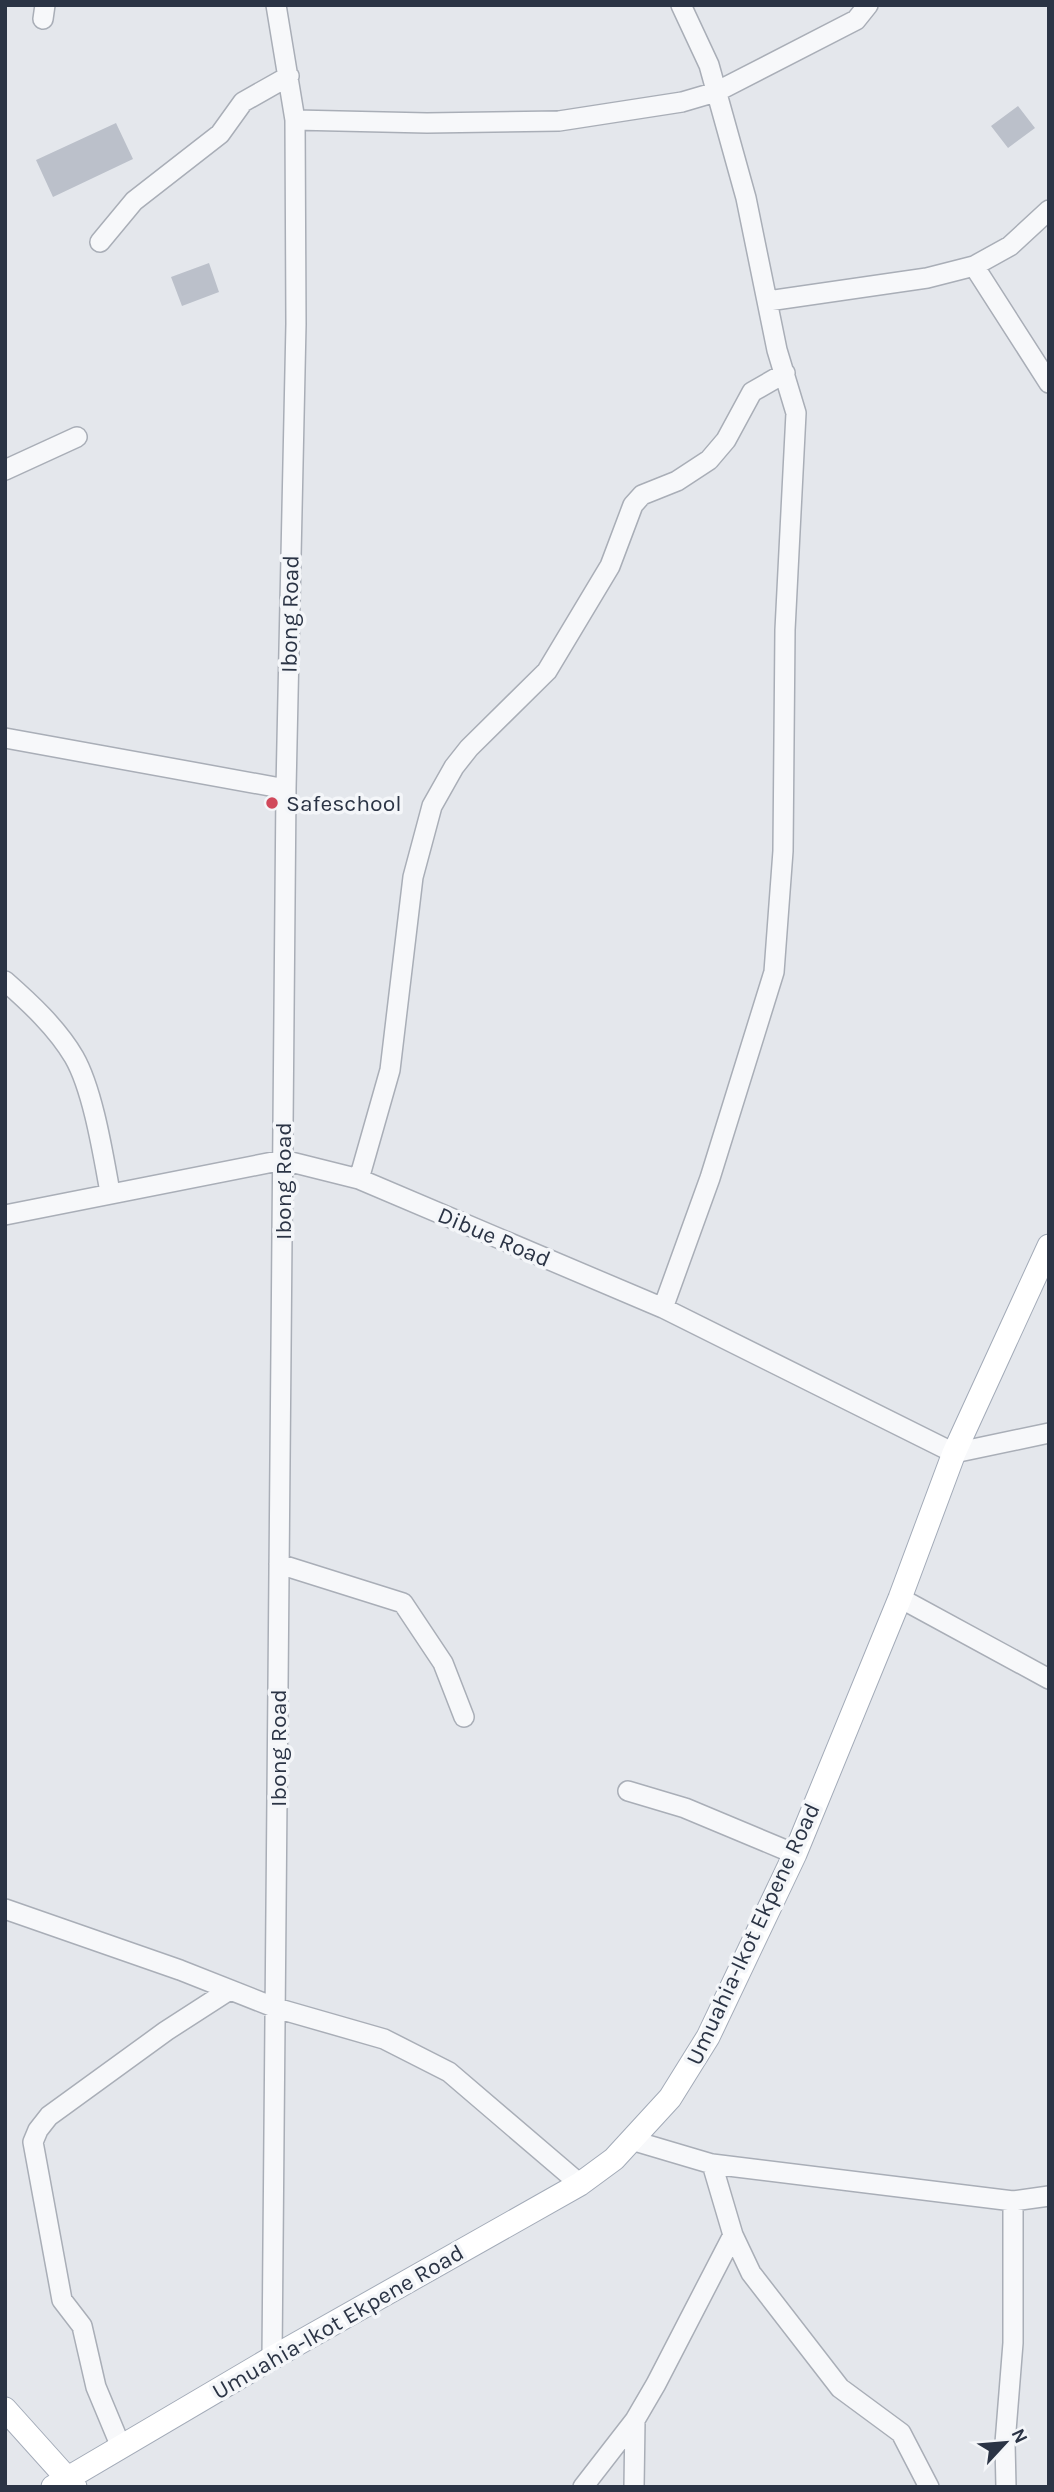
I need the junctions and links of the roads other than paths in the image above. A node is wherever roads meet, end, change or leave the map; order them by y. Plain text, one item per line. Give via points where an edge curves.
1 (276, 5) edge
2 (681, 5) edge
3 (868, 5) edge
4 (289, 76) junction
5 (716, 92) junction
6 (295, 120) junction
7 (1049, 210) edge
8 (100, 242) dead end
9 (974, 266) junction
10 (768, 301) junction
11 (785, 373) junction
12 (1049, 383) edge
13 (77, 437) dead end
14 (5, 470) edge
15 (5, 738) edge
16 (286, 789) junction
17 (5, 981) edge
18 (283, 1160) junction
19 (359, 1180) junction
20 (110, 1192) junction
21 (5, 1214) edge
22 (1049, 1246) edge
23 (663, 1308) junction
24 (1049, 1433) edge
25 (954, 1453) junction
26 (279, 1564) junction
27 (900, 1598) junction
28 (1049, 1679) edge
29 (464, 1717) dead end
30 (628, 1791) dead end
31 (795, 1854) junction
32 (5, 1909) edge
33 (228, 1991) junction
34 (276, 2008) junction
35 (631, 2140) junction
36 (712, 2164) junction
37 (580, 2184) junction
38 (1049, 2196) edge
39 (1013, 2201) junction
40 (733, 2235) junction
41 (272, 2358) junction
42 (5, 2409) edge
43 (635, 2420) junction
44 (121, 2447) junction
45 (605, 2459) junction
46 (634, 2477) edge
47 (66, 2484) edge
48 (934, 2485) edge
49 (583, 2487) edge
50 (1006, 2487) edge

1 - 4 street, Ibong Road
2 - 5 street via 709,65
3 - 5 street via 856,20
4 - 6 street, Ibong Road
4 - 8 street via 243,102 220,134 134,201
5 - 6 street via 682,102 558,121
5 - 10 street via 746,198
6 - 16 street, Ibong Road via 296,324
7 - 9 street via 1010,246
9 - 10 street via 927,278
9 - 12 street
10 - 11 street
11 - 19 street via 752,392 726,440 709,460 677,481 642,495 633,505 610,566 547,671 469,748 432,806 413,877 390,1070
11 - 23 street via 796,413 785,630 783,851 774,972 710,1178
13 - 14 street
15 - 16 street
16 - 18 street, Ibong Road
17 - 20 street via 44,1018 75,1058 98,1127
18 - 19 street, Dibue Road
18 - 20 street, Dibue Road
18 - 26 street, Ibong Road
19 - 23 street, Dibue Road
20 - 21 street, Dibue Road
22 - 25 main road, Umuahia-Ikot Ekpene Road
23 - 25 street, Dibue Road
24 - 25 street
25 - 27 main road, Umuahia-Ikot Ekpene Road
26 - 29 street via 403,1604 443,1663
26 - 34 street, Ibong Road
27 - 28 street
27 - 31 main road, Umuahia-Ikot Ekpene Road
30 - 31 street via 685,1808
31 - 35 main road, Umuahia-Ikot Ekpene Road via 693,2065
32 - 33 street
33 - 34 street
33 - 44 street via 49,2116 33,2143 62,2300 82,2326 96,2387
34 - 37 street via 384,2039 430,2060
34 - 41 street, Ibong Road
35 - 36 street
35 - 37 main road, Umuahia-Ikot Ekpene Road via 614,2160
36 - 39 street
36 - 40 street
37 - 41 main road, Umuahia-Ikot Ekpene Road
38 - 39 street
39 - 50 street
40 - 43 street
40 - 48 street via 751,2273 831,2378 901,2433
41 - 44 main road, Umuahia-Ikot Ekpene Road
42 - 47 main road
43 - 45 street
43 - 46 street
44 - 47 main road, Umuahia-Ikot Ekpene Road
45 - 46 street
45 - 49 street

